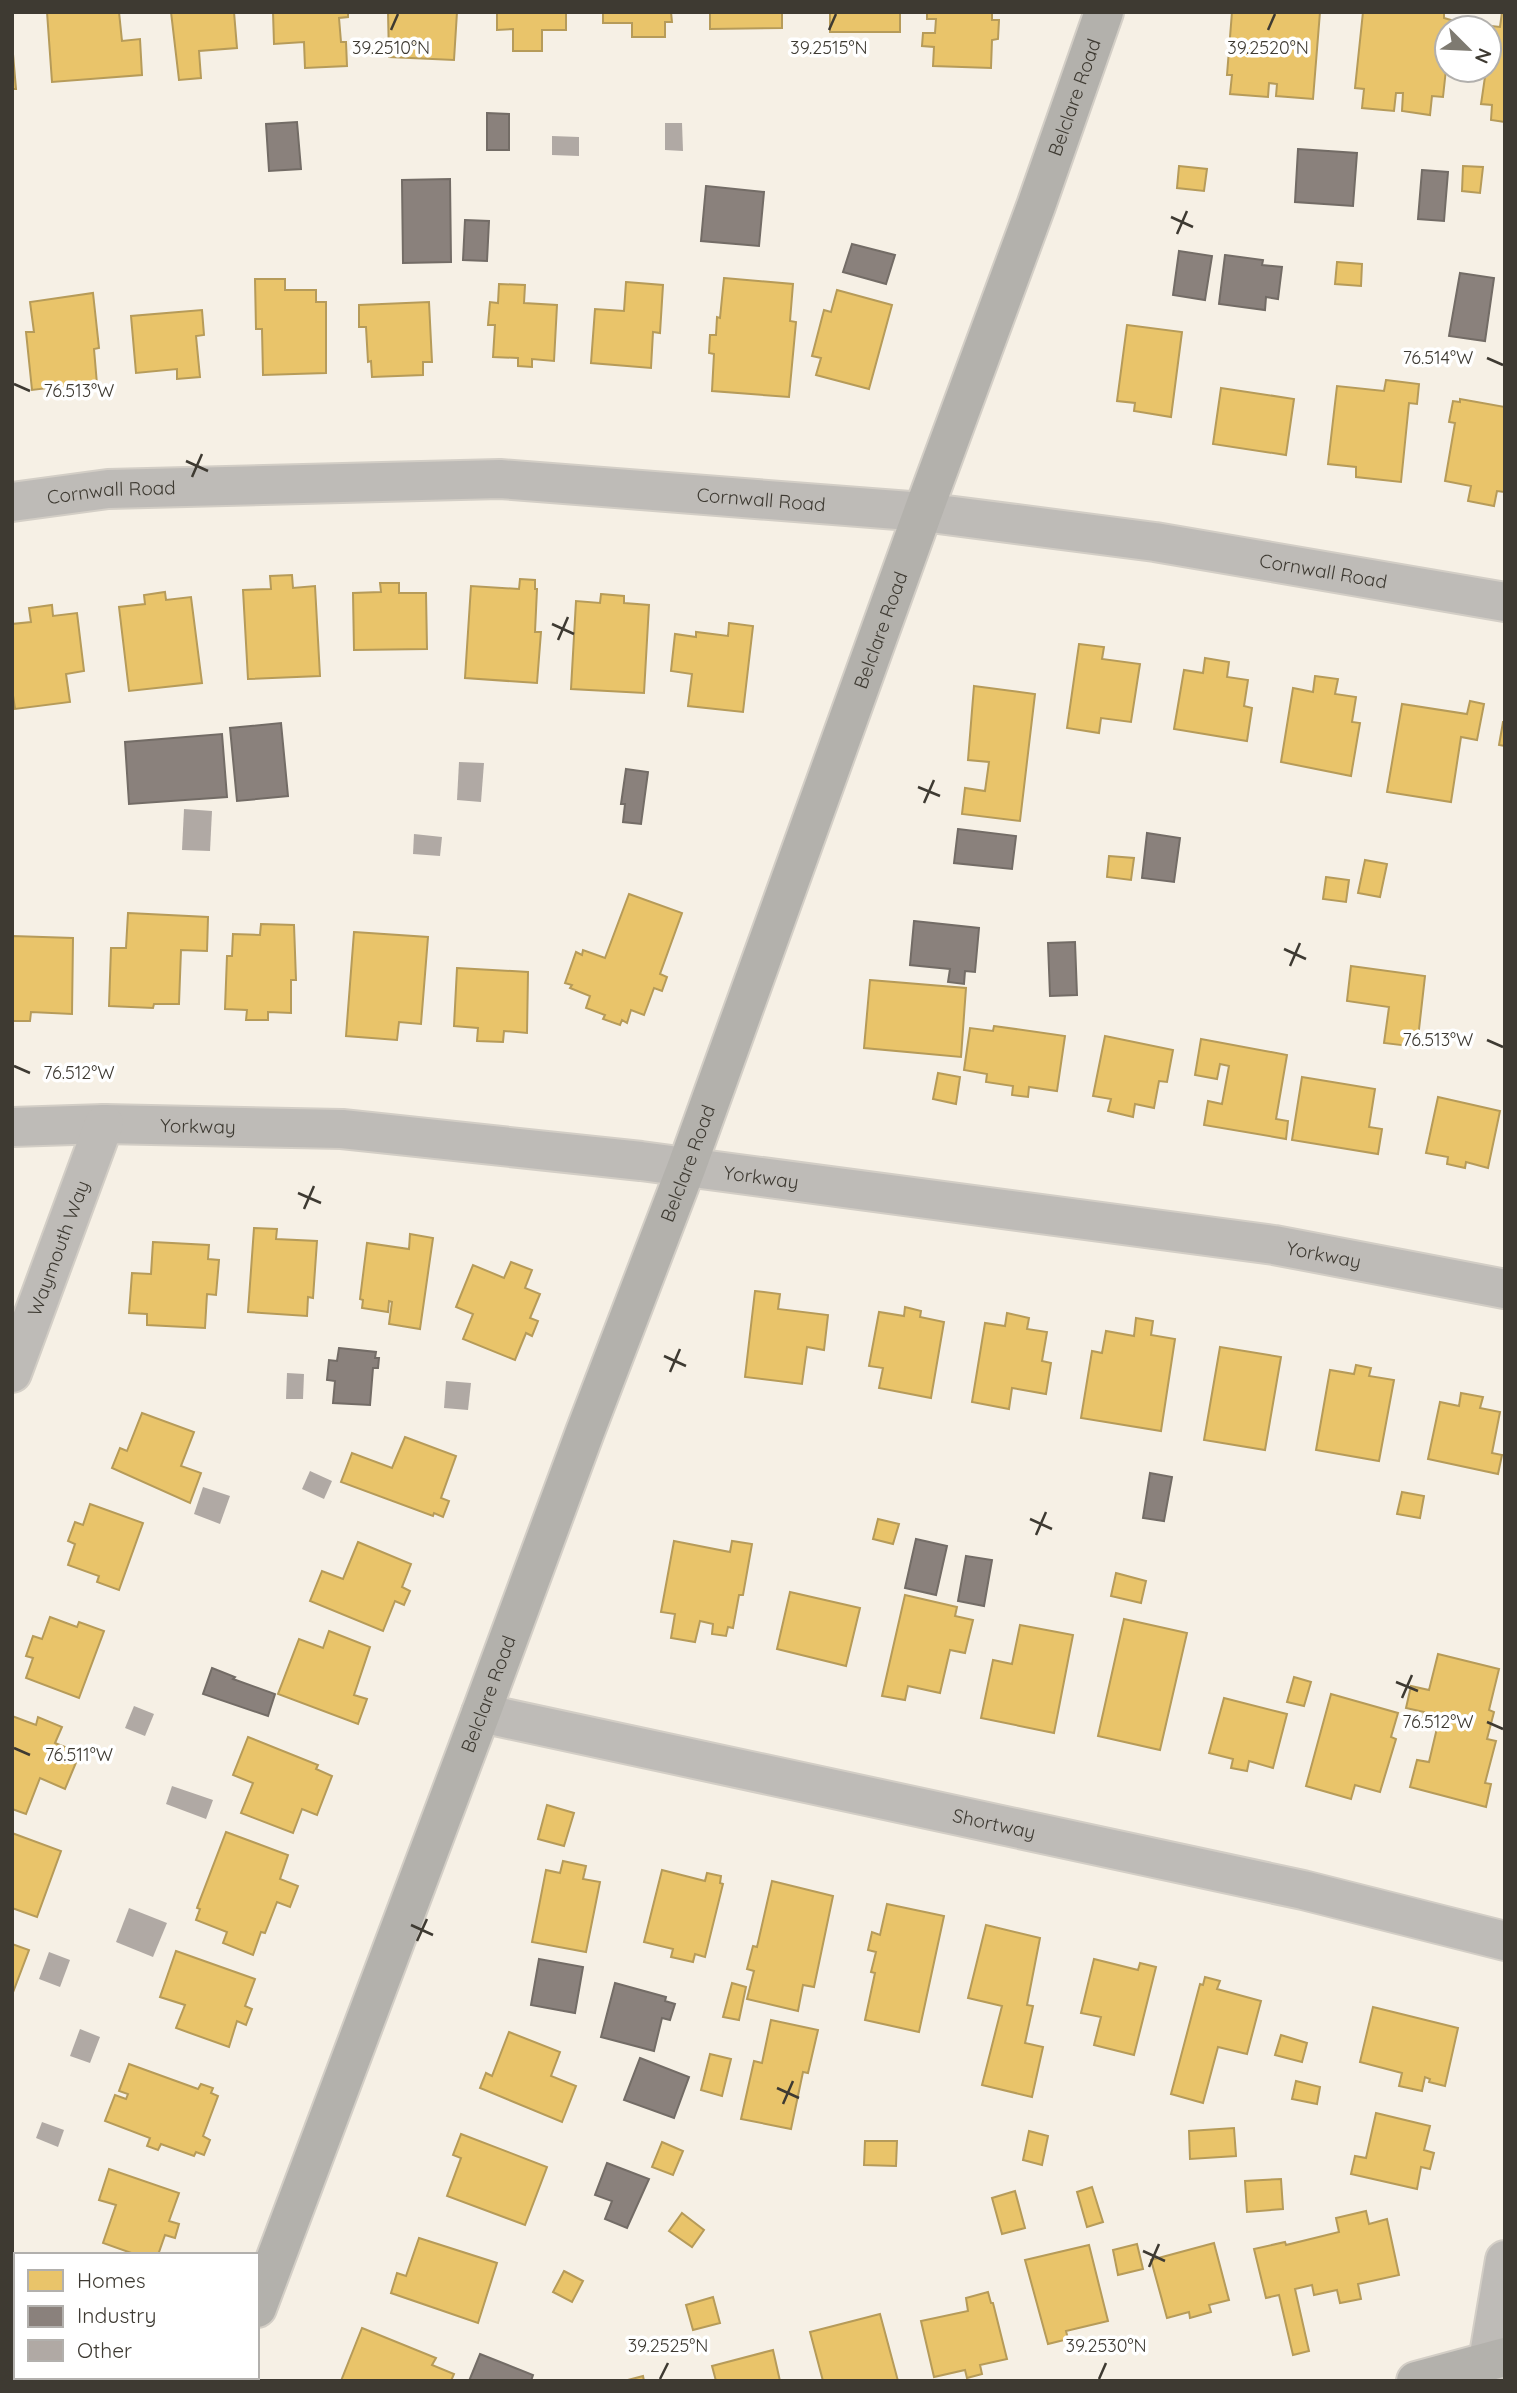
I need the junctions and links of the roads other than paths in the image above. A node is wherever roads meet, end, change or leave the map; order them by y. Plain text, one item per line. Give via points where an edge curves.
1 (1104, 12) edge
2 (12, 502) edge
3 (922, 512) junction
4 (1505, 602) edge
5 (104, 1124) junction
6 (12, 1127) edge
7 (687, 1166) junction
8 (1505, 1289) edge
9 (12, 1373) edge
10 (481, 1713) junction
11 (1505, 1941) edge
12 (1505, 2260) edge
13 (259, 2303) edge
14 (1496, 2359) edge
15 (1416, 2381) edge

1 - 3 street, Belclare Road
2 - 3 street, Cornwall Road via 108,489 500,479
3 - 4 street, Cornwall Road via 1155,542
3 - 7 street, Belclare Road
5 - 6 street, Yorkway
5 - 7 street, Yorkway via 342,1129
5 - 9 street, Waymouth Way
7 - 8 street, Yorkway via 1274,1245
7 - 10 street, Belclare Road
10 - 11 street, Shortway via 1303,1890
10 - 13 street, Belclare Road
12 - 14 street
14 - 15 street

